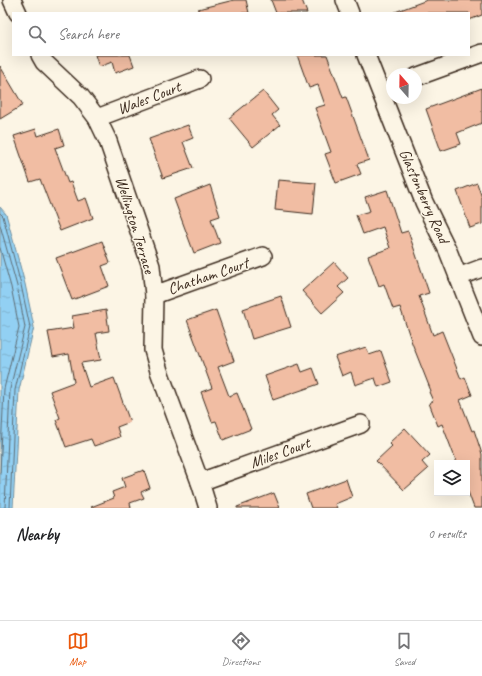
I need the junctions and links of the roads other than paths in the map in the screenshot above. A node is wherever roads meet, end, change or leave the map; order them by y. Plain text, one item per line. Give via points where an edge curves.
1 (12, 0) edge
2 (344, 0) edge
3 (18, 12) edge
4 (350, 12) edge
5 (482, 53) edge
6 (41, 56) edge
7 (367, 56) edge
8 (422, 75) edge
9 (200, 78) dead end
10 (386, 88) edge
11 (391, 104) edge
12 (97, 118) junction
13 (263, 256) dead end
14 (482, 268) edge
15 (458, 277) junction
16 (154, 295) junction
17 (482, 337) edge
18 (361, 424) dead end
19 (200, 482) junction
20 (208, 508) edge

1 - 3 street
2 - 4 street
5 - 8 street
6 - 12 street, Wellington Terrace via 81,97
7 - 10 street, Glastonberry Road
9 - 12 street, Wales Court
11 - 15 street, Glastonberry Road via 424,202
12 - 16 street, Wellington Terrace via 108,141 151,266
13 - 16 street, Chatham Court
14 - 15 street
15 - 17 street, Glastonberry Road
16 - 19 street, Wellington Terrace via 153,350
18 - 19 street, Miles Court
19 - 20 street, Wellington Terrace

